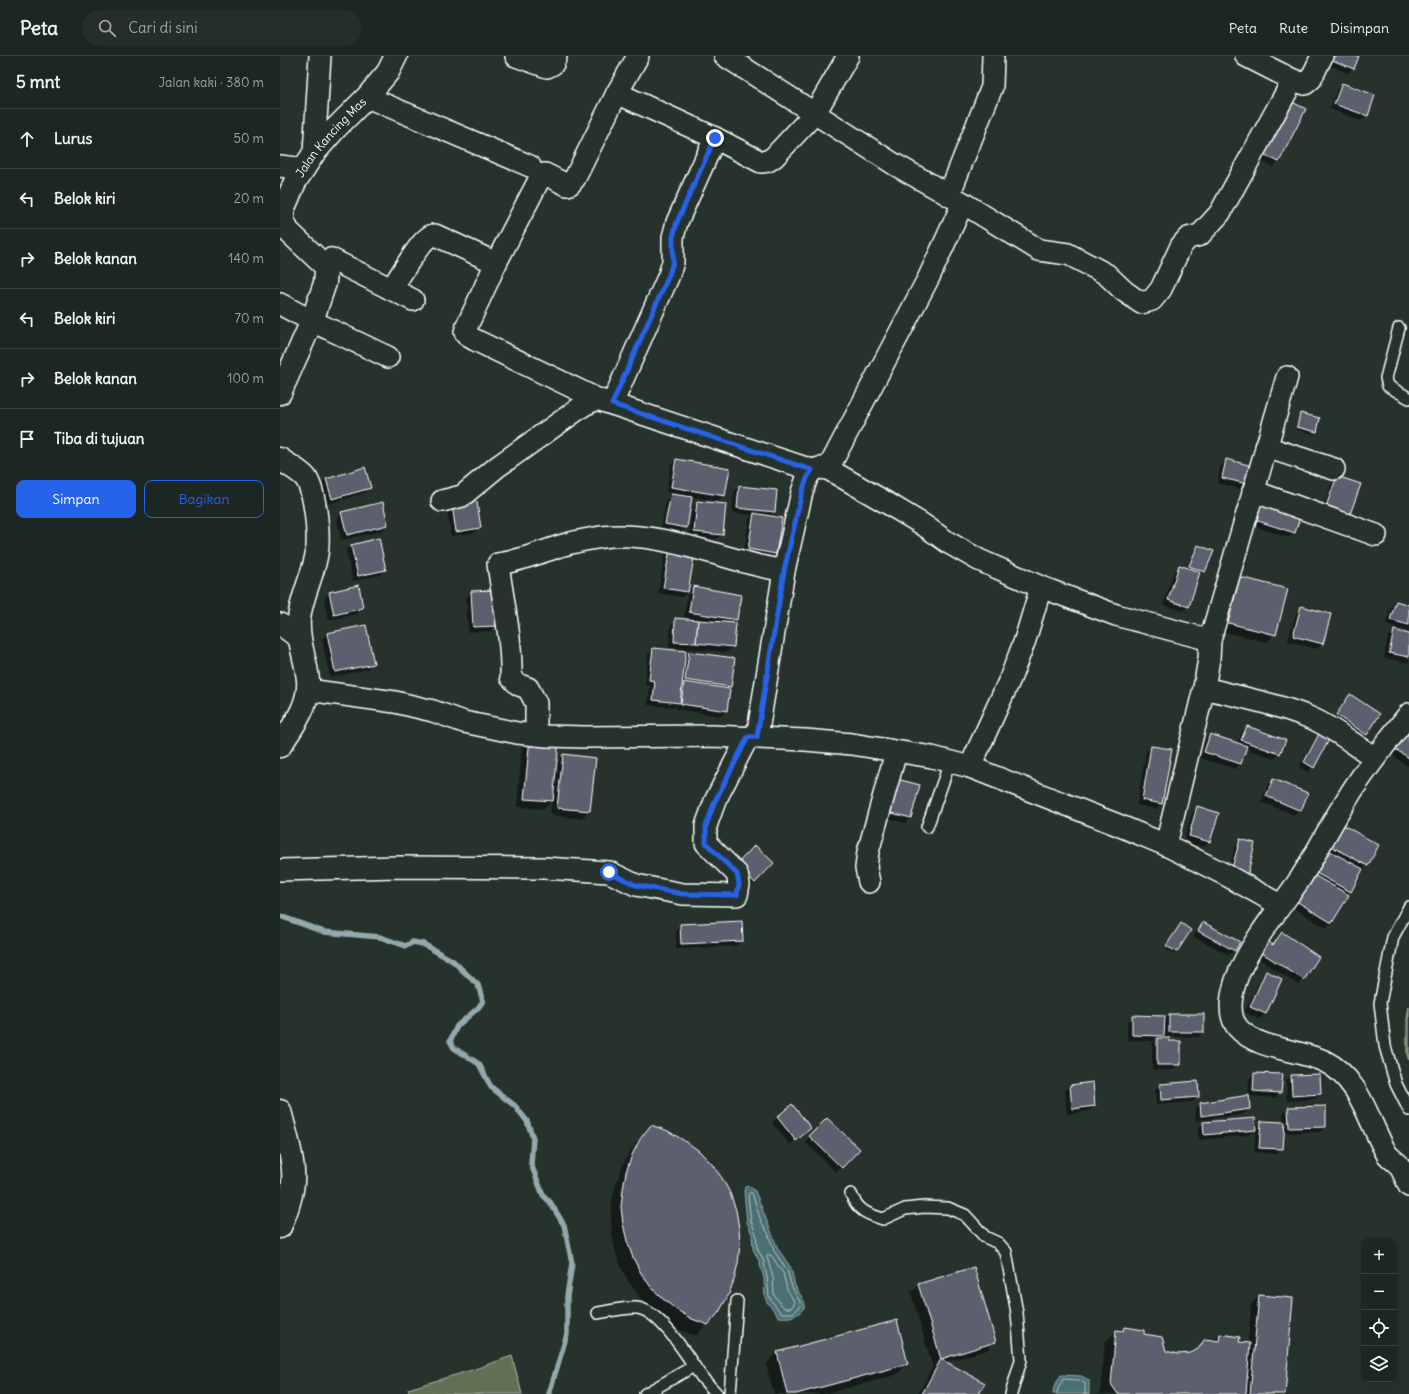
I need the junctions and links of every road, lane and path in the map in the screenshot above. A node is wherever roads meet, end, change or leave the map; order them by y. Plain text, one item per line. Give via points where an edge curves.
1 (320, 56) edge
2 (396, 56) edge
3 (516, 56) edge
4 (556, 56) edge
5 (638, 56) edge
6 (725, 56) edge
7 (848, 56) edge
8 (993, 56) edge
9 (1246, 56) edge
10 (1322, 56) edge
11 (1292, 80) junction
12 (617, 93) junction
13 (367, 97) junction
14 (815, 113) junction
15 (715, 138) junction
16 (309, 161) junction
17 (280, 166) edge
18 (530, 166) dead end
19 (956, 199) junction
20 (496, 263) junction
21 (324, 265) junction
22 (389, 288) junction
23 (413, 300) dead end
24 (280, 304) edge
25 (312, 321) junction
26 (1399, 328) dead end
27 (388, 357) dead end
28 (1287, 377) dead end
29 (280, 393) edge
30 (1409, 398) edge
31 (605, 402) junction
32 (1266, 447) junction
33 (280, 459) edge
34 (1334, 468) dead end
35 (820, 470) junction
36 (1253, 491) junction
37 (442, 501) dead end
38 (1376, 535) dead end
39 (784, 571) junction
40 (1041, 587) junction
41 (280, 624) edge
42 (300, 639) junction
43 (1210, 640) junction
44 (1204, 688) junction
45 (308, 690) junction
46 (1409, 714) edge
47 (536, 734) junction
48 (753, 737) junction
49 (280, 746) edge
50 (896, 752) junction
51 (1374, 757) junction
52 (950, 762) junction
53 (970, 768) junction
54 (926, 827) dead end
55 (1166, 845) junction
56 (280, 870) edge
57 (869, 882) dead end
58 (1280, 905) junction
59 (1409, 907) edge
60 (1409, 1110) edge
61 (280, 1112) edge
62 (1404, 1167) edge
63 (1409, 1186) edge
64 (851, 1194) dead end
65 (280, 1227) edge
66 (737, 1301) dead end
67 (598, 1313) dead end
68 (694, 1366) junction
69 (645, 1394) edge
70 (717, 1394) edge
71 (730, 1394) edge
72 (1011, 1394) edge

1 - 16 street
2 - 13 street, Jalan Kancing Mas via 388,72
3 - 4 street via 547,67 553,64
5 - 12 street
6 - 14 street
7 - 14 street
8 - 19 street via 992,87
9 - 11 street
10 - 11 street via 1311,79 1305,84
11 - 19 street via 1220,213 1200,235 1188,238 1181,246 1162,289 1152,300 1141,303 1106,274 1068,254 1039,250
12 - 15 street
12 - 20 street via 575,178 567,185 543,174
13 - 16 street, Jalan Kancing Mas via 335,129
13 - 18 street
14 - 15 street via 768,161 761,162
14 - 19 street via 894,164
15 - 31 street via 677,222 673,237 673,262 669,275
16 - 17 street
16 - 21 street, Jalan Kancing Mas via 295,182 283,210 283,220 288,231
19 - 35 street via 929,277
20 - 22 street via 435,235 430,236 394,285
20 - 31 street via 467,326 465,332 468,336
21 - 22 street via 331,259
21 - 25 street via 325,283
22 - 23 street
24 - 25 street
25 - 27 street
25 - 29 street
26 - 30 lane via 1386,378 1388,386
28 - 32 street
31 - 35 street
31 - 37 street via 584,405 497,467 462,496
32 - 34 street
32 - 36 street
33 - 42 street via 297,470 309,483 318,534 317,557 300,617
35 - 39 street via 807,478 802,492
35 - 40 street via 887,503 978,560
36 - 38 street
36 - 43 street
39 - 47 street via 660,540 622,536 584,541 515,562 498,564 510,635 511,677 519,685 528,688 536,704
39 - 48 street
40 - 43 street via 1116,615
40 - 53 street via 1010,679
41 - 42 street
42 - 45 street
43 - 44 street
44 - 51 street via 1286,709 1312,719 1334,730
44 - 55 street
45 - 47 street via 395,702 464,722 517,733
45 - 49 street via 301,713
46 - 51 street
47 - 48 street via 584,737
48 - 50 street via 852,744
48 - 56 street via 715,801 706,826 706,843 737,874 737,895 683,894 636,885 609,872 544,868 406,867
50 - 52 street
50 - 57 street via 868,852 866,868
51 - 58 street via 1299,879
52 - 53 street
52 - 54 lane
53 - 55 street
55 - 58 street
58 - 62 street via 1256,939 1238,975 1232,996 1232,1014 1238,1027 1252,1038 1310,1055 1339,1071 1352,1084 1388,1155
59 - 60 lane via 1393,937 1380,1003 1385,1046 1396,1084
61 - 65 street via 294,1181
62 - 63 street
64 - 72 lane via 855,1204 867,1214 884,1219 905,1209 948,1208 964,1215 985,1237 998,1243 1006,1252 1017,1313 1021,1360
66 - 71 lane
67 - 68 lane via 639,1308 658,1319
68 - 69 lane
68 - 70 lane

